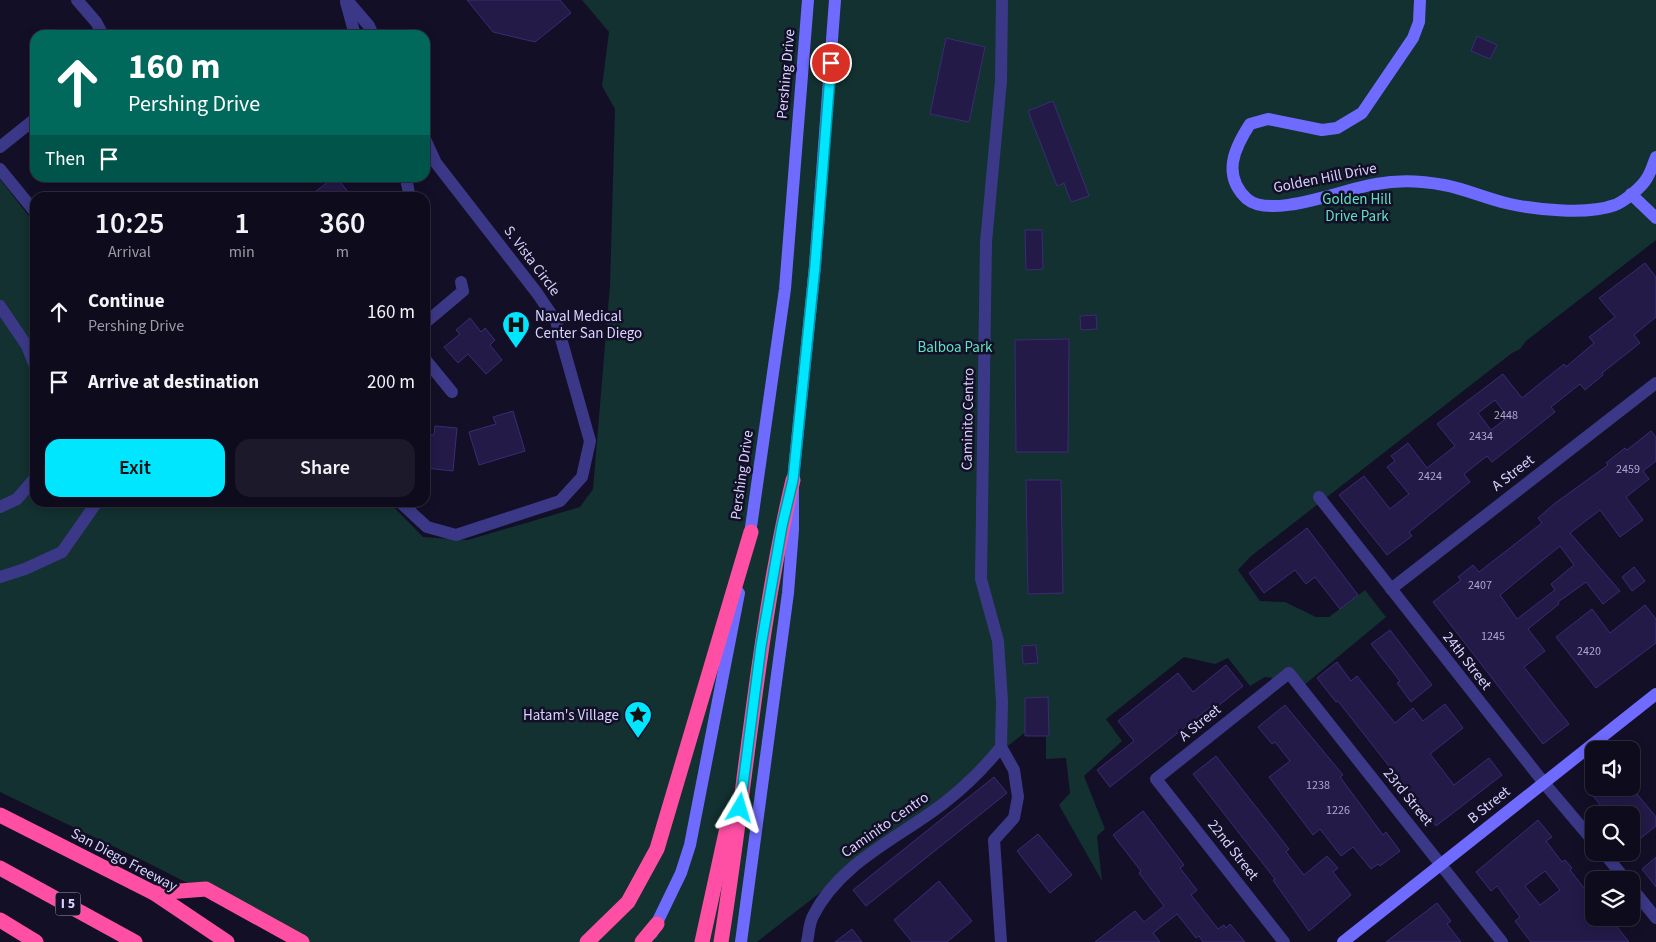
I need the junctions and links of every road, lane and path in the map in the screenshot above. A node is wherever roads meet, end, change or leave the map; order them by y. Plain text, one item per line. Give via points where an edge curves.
1 (77, 0) edge
2 (346, 0) edge
3 (808, 0) edge
4 (835, 0) edge
5 (1002, 0) edge
6 (1420, 0) edge
7 (100, 30) edge
8 (354, 30) edge
9 (369, 30) edge
10 (30, 123) edge
11 (0, 147) edge
12 (430, 150) edge
13 (1656, 157) edge
14 (0, 169) edge
15 (1631, 194) junction
16 (30, 206) edge
17 (1656, 218) edge
18 (461, 282) dead end
19 (0, 306) edge
20 (430, 319) edge
21 (30, 355) edge
22 (430, 365) edge
23 (1656, 382) edge
24 (452, 392) dead end
25 (793, 480) junction
26 (30, 484) edge
27 (1319, 496) dead end
28 (0, 507) edge
29 (94, 507) edge
30 (405, 507) edge
31 (750, 532) junction
32 (0, 577) edge
33 (1391, 589) junction
34 (1288, 673) joint
35 (755, 693) junction
36 (1656, 694) edge
37 (1001, 747) junction
38 (1156, 779) joint
39 (1544, 783) junction
40 (0, 815) edge
41 (1585, 831) edge
42 (1610, 861) edge
43 (1442, 864) junction
44 (0, 868) edge
45 (1619, 871) edge
46 (154, 893) junction
47 (1640, 898) edge
48 (1656, 918) edge
49 (0, 920) edge
50 (657, 924) junction
51 (36, 942) edge
52 (135, 942) edge
53 (227, 942) edge
54 (302, 942) edge
55 (587, 942) edge
56 (642, 942) edge
57 (648, 942) edge
58 (702, 942) edge
59 (721, 942) edge
60 (741, 942) edge
61 (807, 942) edge
62 (1000, 942) edge
63 (1284, 942) edge
64 (1343, 942) edge
65 (1502, 942) edge

1 - 7 street
2 - 8 street
2 - 9 street
3 - 31 main road, Pershing Drive via 785,290
4 - 25 main road via 815,266
5 - 37 street, Caminito Centro via 1001,82 986,242 981,579 998,641
6 - 15 main road, Golden Hill Drive via 1419,22 1413,38 1362,114 1337,128 1322,130 1268,119 1250,124 1236,145 1232,166 1235,182 1248,200 1265,206 1283,206 1376,184 1398,182 1444,185 1510,204 1554,209 1616,205
10 - 11 street
12 - 30 street, S. Vista Circle via 436,163 556,321 590,441 582,477 560,501 456,535 427,527
13 - 15 main road, Golden Hill Drive via 1647,179
14 - 16 street
15 - 17 main road
18 - 20 street via 463,291
19 - 21 street
22 - 24 street
23 - 33 street, A Street
25 - 35 highway via 782,526
25 - 60 main road via 788,593
26 - 28 street via 17,500
27 - 33 street, 24th Street
29 - 32 street via 62,552
31 - 50 main road, Pershing Drive via 690,846 682,872
31 - 55 highway via 657,849 628,902
33 - 39 street, 24th Street
34 - 38 street, A Street
34 - 43 street, 23rd Street
35 - 58 highway
35 - 59 highway
36 - 39 main road, B Street
37 - 61 street, Caminito Centro via 977,776 945,803 837,880 812,917
37 - 62 street via 1014,770 1018,797 1014,818 994,840
38 - 63 street, 22nd Street
39 - 41 street, 24th Street
39 - 43 main road, B Street
40 - 46 highway, San Diego Freeway
42 - 45 street
43 - 64 main road, B Street
43 - 65 street, 23rd Street
44 - 52 highway, I 5
46 - 53 highway, San Diego Freeway
46 - 54 highway via 206,889
47 - 48 street
49 - 51 highway
50 - 56 highway
50 - 57 main road, Pershing Drive

